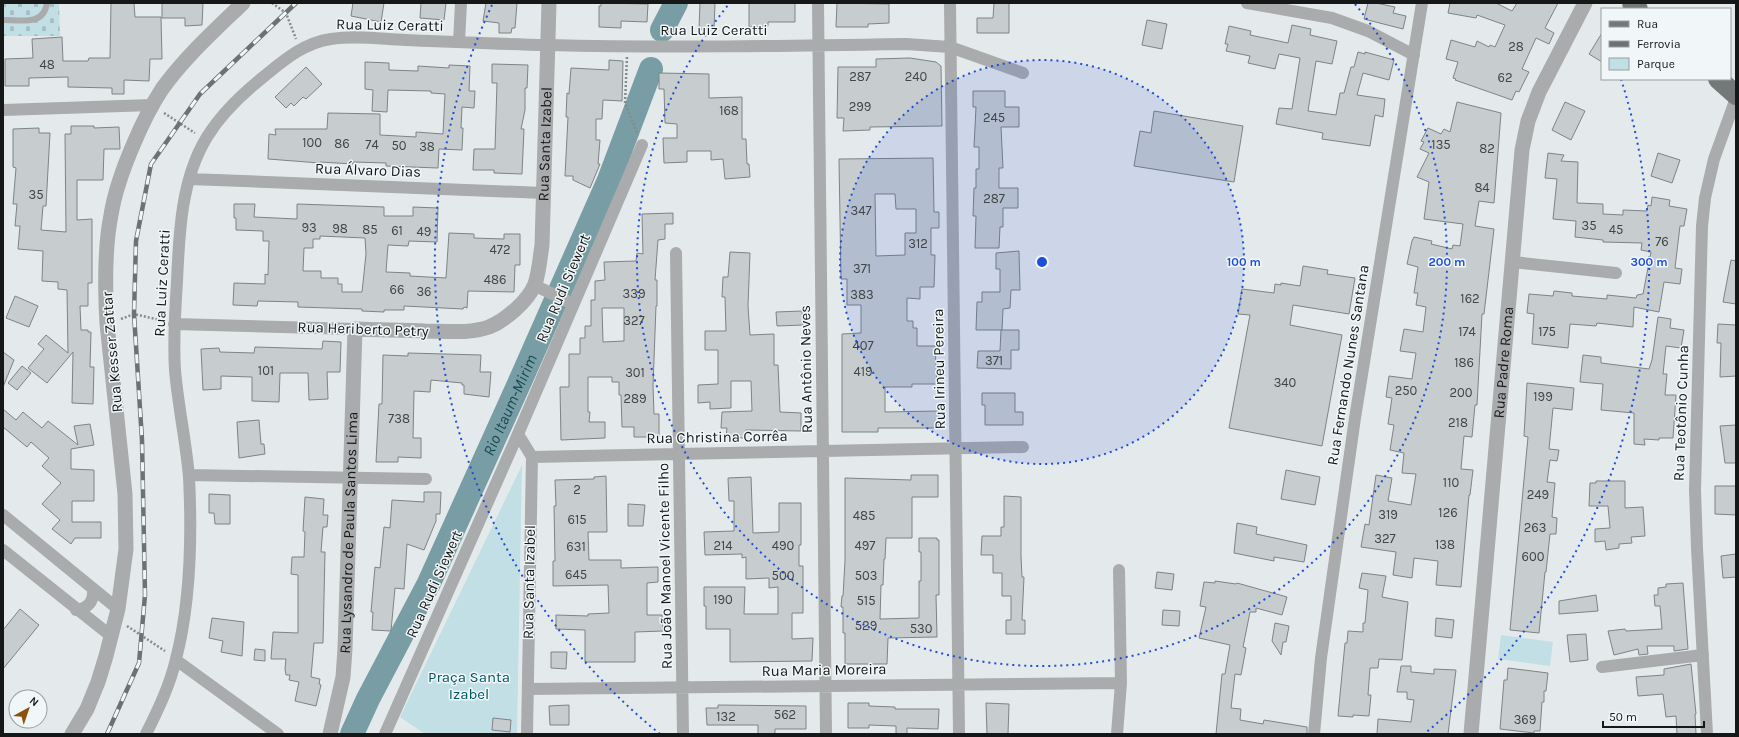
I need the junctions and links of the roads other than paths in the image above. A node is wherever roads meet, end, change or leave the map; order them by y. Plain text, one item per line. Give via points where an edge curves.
1 (47, 3) edge
2 (243, 3) edge
3 (461, 3) edge
4 (549, 3) edge
5 (818, 3) edge
6 (950, 3) edge
7 (1247, 3) edge
8 (1422, 3) edge
9 (1585, 3) edge
10 (3, 20) edge
11 (459, 42) junction
12 (548, 45) junction
13 (818, 45) junction
14 (950, 47) junction
15 (1414, 55) junction
16 (1023, 73) dead end
17 (1719, 80) edge
18 (1736, 95) edge
19 (1736, 98) edge
20 (152, 105) junction
21 (3, 110) edge
22 (642, 145) road end
23 (190, 179) junction
24 (544, 193) junction
25 (676, 253) dead end
26 (1513, 262) junction
27 (1616, 273) dead end
28 (534, 285) junction
29 (573, 304) junction
30 (174, 324) junction
31 (355, 329) junction
32 (518, 434) junction
33 (1023, 447) dead end
34 (956, 448) junction
35 (823, 451) junction
36 (679, 454) junction
37 (532, 457) junction
38 (188, 475) junction
39 (350, 478) junction
40 (426, 479) dead end
41 (3, 515) edge
42 (3, 550) edge
43 (1118, 570) dead end
44 (94, 590) junction
45 (76, 610) junction
46 (116, 614) junction
47 (111, 636) junction
48 (1703, 655) junction
49 (176, 660) junction
50 (1602, 667) dead end
51 (1121, 683) junction
52 (958, 685) junction
53 (826, 686) junction
54 (682, 688) junction
55 (528, 689) junction
56 (72, 734) edge
57 (146, 734) edge
58 (278, 734) edge
59 (330, 734) edge
60 (385, 734) edge
61 (527, 734) edge
62 (683, 734) edge
63 (826, 734) edge
64 (959, 734) edge
65 (1117, 734) edge
66 (1314, 734) edge
67 (1471, 734) edge
68 (1708, 734) edge

1 - 10 lane via 42,16 35,20
2 - 20 street, Rua Kesser Zattar via 186,59
3 - 11 street
4 - 12 street, Rua Santa Izabel
5 - 13 street, Rua Antônio Neves
6 - 14 street, Rua Irineu Pereira
7 - 15 street via 1332,18 1362,28
8 - 15 street, Rua Fernando Nunes Santana
9 - 26 street, Rua Padre Roma via 1538,92 1528,121 1522,150
11 - 12 street, Rua Luiz Ceratti
11 - 23 street, Rua Luiz Ceratti via 332,39 300,49 280,62 232,105 205,140
12 - 13 street, Rua Luiz Ceratti
12 - 24 street, Rua Santa Izabel
13 - 14 street, Rua Luiz Ceratti via 906,44
13 - 35 street, Rua Antônio Neves
14 - 16 street, Rua Luiz Ceratti
14 - 34 street, Rua Irineu Pereira
15 - 66 street, Rua Fernando Nunes Santana via 1351,450 1321,658
17 - 18 main road
19 - 48 street, Rua Teotônio Cunha via 1714,159 1702,226 1695,490
20 - 21 street
20 - 46 street, Rua Kesser Zattar via 122,172 110,216 107,324 127,520 126,549
22 - 29 street, Rua Rudi Siewert
23 - 24 street, Rua Álvaro Dias
23 - 30 street, Rua Luiz Ceratti via 182,216
24 - 28 street, Rua Santa Izabel via 542,245
25 - 36 street, Rua João Manoel Vicente Filho
26 - 27 street
26 - 67 street, Rua Padre Roma
28 - 29 street
28 - 31 street, Rua Heriberto Petry via 514,309 488,327 453,332
29 - 32 street, Rua Rudi Siewert
30 - 31 street, Rua Heriberto Petry
30 - 38 street, Rua Luiz Ceratti via 176,376
31 - 39 street, Rua Lysandro de Paula Santos Lima
32 - 37 street
32 - 60 street, Rua Rudi Siewert
33 - 34 street, Rua Christina Corrêa
34 - 35 street, Rua Christina Corrêa
34 - 52 street, Rua Irineu Pereira
35 - 36 street, Rua Christina Corrêa
35 - 53 street, Rua Antônio Neves
36 - 37 street, Rua Christina Corrêa
36 - 54 street, Rua João Manoel Vicente Filho
37 - 55 street, Rua Santa Izabel
38 - 39 street
38 - 49 street, Rua Luiz Ceratti via 190,546 186,606
39 - 40 street
39 - 59 street, Rua Lysandro de Paula Santos Lima via 344,656 340,693
41 - 44 street
42 - 45 street
43 - 51 street
44 - 45 street via 90,604
44 - 46 street
45 - 47 street
46 - 47 street, Rua Kesser Zattar
47 - 56 street, Rua Kesser Zattar via 98,682
48 - 50 street
48 - 68 street, Rua Teotônio Cunha
49 - 57 street, Rua Luiz Ceratti
49 - 58 street
51 - 52 street, Rua Maria Moreira
51 - 65 street
52 - 53 street, Rua Maria Moreira
52 - 64 street, Rua Irineu Pereira
53 - 54 street, Rua Maria Moreira
53 - 63 street, Rua Antônio Neves
54 - 55 street, Rua Maria Moreira
54 - 62 street, Rua João Manoel Vicente Filho
55 - 61 street, Rua Santa Izabel

